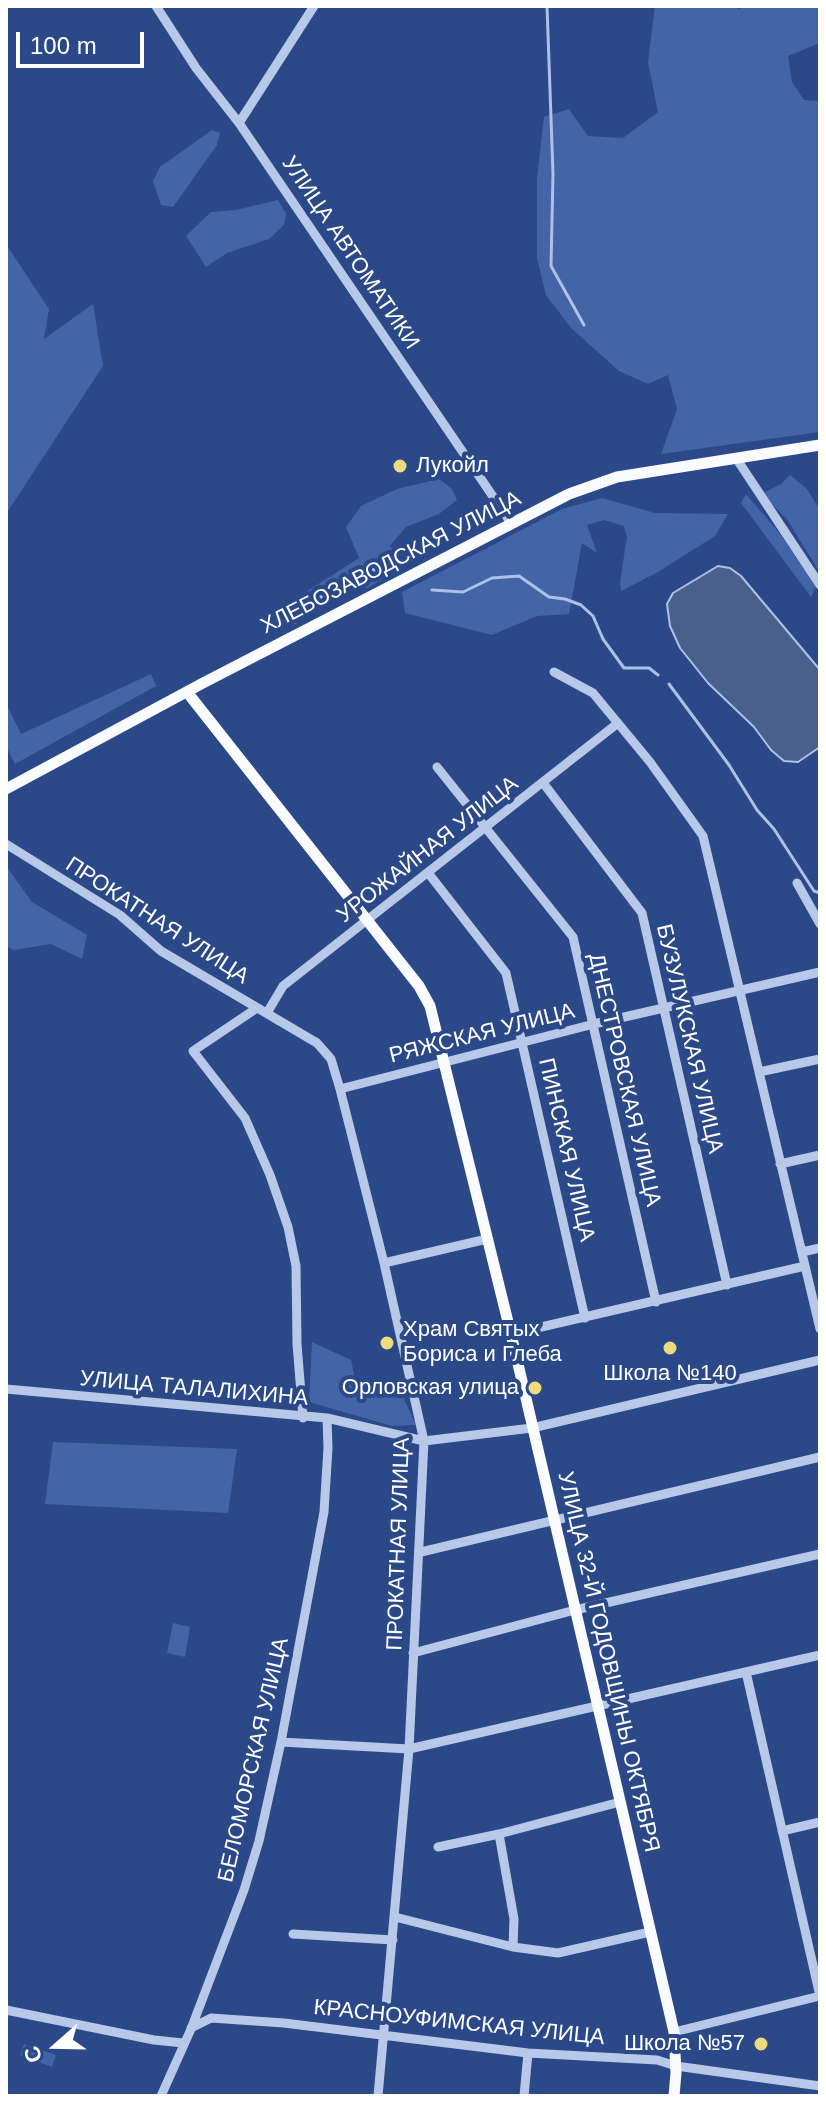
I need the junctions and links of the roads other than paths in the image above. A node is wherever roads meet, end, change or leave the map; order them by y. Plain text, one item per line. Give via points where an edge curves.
1 (156, 6) edge
2 (314, 6) edge
3 (239, 123) junction
4 (820, 445) edge
5 (736, 458) junction
6 (511, 523) junction
7 (820, 585) edge
8 (554, 672) dead end
9 (187, 692) junction
10 (618, 723) junction
11 (437, 767) dead end
12 (544, 784) junction
13 (6, 789) edge
14 (486, 828) junction
15 (6, 844) edge
16 (429, 874) junction
17 (797, 883) dead end
18 (367, 921) junction
19 (820, 924) edge
20 (820, 972) edge
21 (739, 992) junction
22 (663, 1009) junction
23 (262, 1011) junction
24 (594, 1024) junction
25 (524, 1044) junction
26 (820, 1059) edge
27 (445, 1062) junction
28 (759, 1072) junction
29 (340, 1089) junction
30 (820, 1155) edge
31 (780, 1164) junction
32 (487, 1239) junction
33 (820, 1248) edge
34 (802, 1252) junction
35 (384, 1263) junction
36 (805, 1266) junction
37 (727, 1285) junction
38 (656, 1302) junction
39 (585, 1318) junction
40 (820, 1329) edge
41 (511, 1334) junction
42 (820, 1360) edge
43 (6, 1389) edge
44 (303, 1418) junction
45 (327, 1418) junction
46 (532, 1428) junction
47 (424, 1441) junction
48 (820, 1457) edge
49 (554, 1519) junction
50 (421, 1552) junction
51 (820, 1554) edge
52 (575, 1610) junction
53 (413, 1653) junction
54 (820, 1655) edge
55 (746, 1672) junction
56 (597, 1705) junction
57 (281, 1742) junction
58 (409, 1749) junction
59 (620, 1802) junction
60 (820, 1822) edge
61 (782, 1831) junction
62 (499, 1834) junction
63 (438, 1847) dead end
64 (395, 1917) junction
65 (650, 1932) junction
66 (293, 1934) dead end
67 (393, 1940) junction
68 (513, 1947) junction
69 (820, 1996) edge
70 (6, 2010) edge
71 (191, 2029) junction
72 (674, 2032) junction
73 (385, 2035) junction
74 (183, 2043) junction
75 (528, 2053) junction
76 (676, 2066) junction
77 (820, 2086) edge
78 (161, 2096) edge
79 (378, 2096) edge
80 (524, 2096) edge
81 (674, 2096) edge

1 - 3 street, УЛИЦА АВТОМАТИКИ
2 - 3 street
3 - 6 street, УЛИЦА АВТОМАТИКИ
4 - 5 main road, ХЛЕБОЗАВОДСКАЯ УЛИЦА
5 - 6 main road, ХЛЕБОЗАВОДСКАЯ УЛИЦА via 617,477
5 - 7 street
6 - 9 main road, ХЛЕБОЗАВОДСКАЯ УЛИЦА
8 - 10 street via 593,693
9 - 13 main road, ХЛЕБОЗАВОДСКАЯ УЛИЦА
9 - 18 main road, УЛИЦА 32-Й ГОДОВЩИНЫ ОКТЯБРЯ
10 - 12 street, УРОЖАЙНАЯ УЛИЦА
10 - 21 street via 703,836
11 - 14 street, ДНЕСТРОВСКАЯ УЛИЦА
12 - 14 street, УРОЖАЙНАЯ УЛИЦА
12 - 22 street, БУЗУЛУКСКАЯ УЛИЦА via 642,913
14 - 16 street, УРОЖАЙНАЯ УЛИЦА
14 - 24 street, ДНЕСТРОВСКАЯ УЛИЦА via 573,937
15 - 23 street, ПРОКАТНАЯ УЛИЦА via 120,915 161,951
16 - 18 street, УРОЖАЙНАЯ УЛИЦА
16 - 25 street, ПИНСКАЯ УЛИЦА via 506,973
17 - 19 street
18 - 23 street, УРОЖАЙНАЯ УЛИЦА via 283,986
18 - 27 main road, УЛИЦА 32-Й ГОДОВЩИНЫ ОКТЯБРЯ via 419,986
20 - 21 street, РЯЖСКАЯ УЛИЦА
21 - 22 street, РЯЖСКАЯ УЛИЦА
21 - 28 street
22 - 24 street, РЯЖСКАЯ УЛИЦА
22 - 37 street, БУЗУЛУКСКАЯ УЛИЦА
23 - 29 street, ПРОКАТНАЯ УЛИЦА via 317,1043 331,1059
23 - 44 street, УРОЖАЙНАЯ УЛИЦА via 193,1051 245,1118 288,1227 296,1266
24 - 25 street, РЯЖСКАЯ УЛИЦА
24 - 38 street, ДНЕСТРОВСКАЯ УЛИЦА
25 - 27 street, РЯЖСКАЯ УЛИЦА
25 - 39 street, ПИНСКАЯ УЛИЦА
26 - 28 street
27 - 29 street, РЯЖСКАЯ УЛИЦА
27 - 32 main road, УЛИЦА 32-Й ГОДОВЩИНЫ ОКТЯБРЯ
28 - 31 street
29 - 35 street, ПРОКАТНАЯ УЛИЦА
30 - 31 street
31 - 34 street
32 - 35 street
32 - 41 main road, УЛИЦА 32-Й ГОДОВЩИНЫ ОКТЯБРЯ
33 - 34 street
34 - 36 street
35 - 47 street, ПРОКАТНАЯ УЛИЦА
36 - 37 street
36 - 40 street
37 - 38 street
38 - 39 street
39 - 41 street
41 - 46 main road, УЛИЦА 32-Й ГОДОВЩИНЫ ОКТЯБРЯ
42 - 46 street
43 - 44 street, УЛИЦА ТАЛАЛИХИНА
44 - 45 street, УЛИЦА ТАЛАЛИХИНА
45 - 47 street, УЛИЦА ТАЛАЛИХИНА
45 - 57 street, БЕЛОМОРСКАЯ УЛИЦА via 324,1512
46 - 47 street
46 - 49 main road, УЛИЦА 32-Й ГОДОВЩИНЫ ОКТЯБРЯ
47 - 50 street, ПРОКАТНАЯ УЛИЦА
48 - 49 street
49 - 50 street
49 - 52 main road, УЛИЦА 32-Й ГОДОВЩИНЫ ОКТЯБРЯ
50 - 53 street, ПРОКАТНАЯ УЛИЦА
51 - 52 street
52 - 53 street
52 - 56 main road, УЛИЦА 32-Й ГОДОВЩИНЫ ОКТЯБРЯ
53 - 58 street, ПРОКАТНАЯ УЛИЦА
54 - 55 street
55 - 56 street
55 - 61 street
56 - 58 street
56 - 59 main road, УЛИЦА 32-Й ГОДОВЩИНЫ ОКТЯБРЯ
57 - 58 street
57 - 71 street, БЕЛОМОРСКАЯ УЛИЦА via 248,1878
58 - 64 street, ПРОКАТНАЯ УЛИЦА
59 - 62 street
59 - 65 main road, УЛИЦА 32-Й ГОДОВЩИНЫ ОКТЯБРЯ
60 - 61 street
61 - 69 street
62 - 63 street
62 - 68 street via 514,1919
64 - 67 street, ПРОКАТНАЯ УЛИЦА
64 - 68 street
65 - 68 street via 558,1953
65 - 72 main road, УЛИЦА 32-Й ГОДОВЩИНЫ ОКТЯБРЯ
66 - 67 street
67 - 73 street, ПРОКАТНАЯ УЛИЦА
69 - 72 street
70 - 74 street
71 - 73 street, КРАСНОУФИМСКАЯ УЛИЦА via 211,2018
71 - 74 street, БЕЛОМОРСКАЯ УЛИЦА
72 - 76 main road, УЛИЦА 32-Й ГОДОВЩИНЫ ОКТЯБРЯ
73 - 75 street, КРАСНОУФИМСКАЯ УЛИЦА
73 - 79 street, ПРОКАТНАЯ УЛИЦА
74 - 78 street, БЕЛОМОРСКАЯ УЛИЦА
75 - 76 street, КРАСНОУФИМСКАЯ УЛИЦА via 657,2060
75 - 80 street
76 - 77 street, КРАСНОУФИМСКАЯ УЛИЦА
76 - 81 main road, УЛИЦА 32-Й ГОДОВЩИНЫ ОКТЯБРЯ

